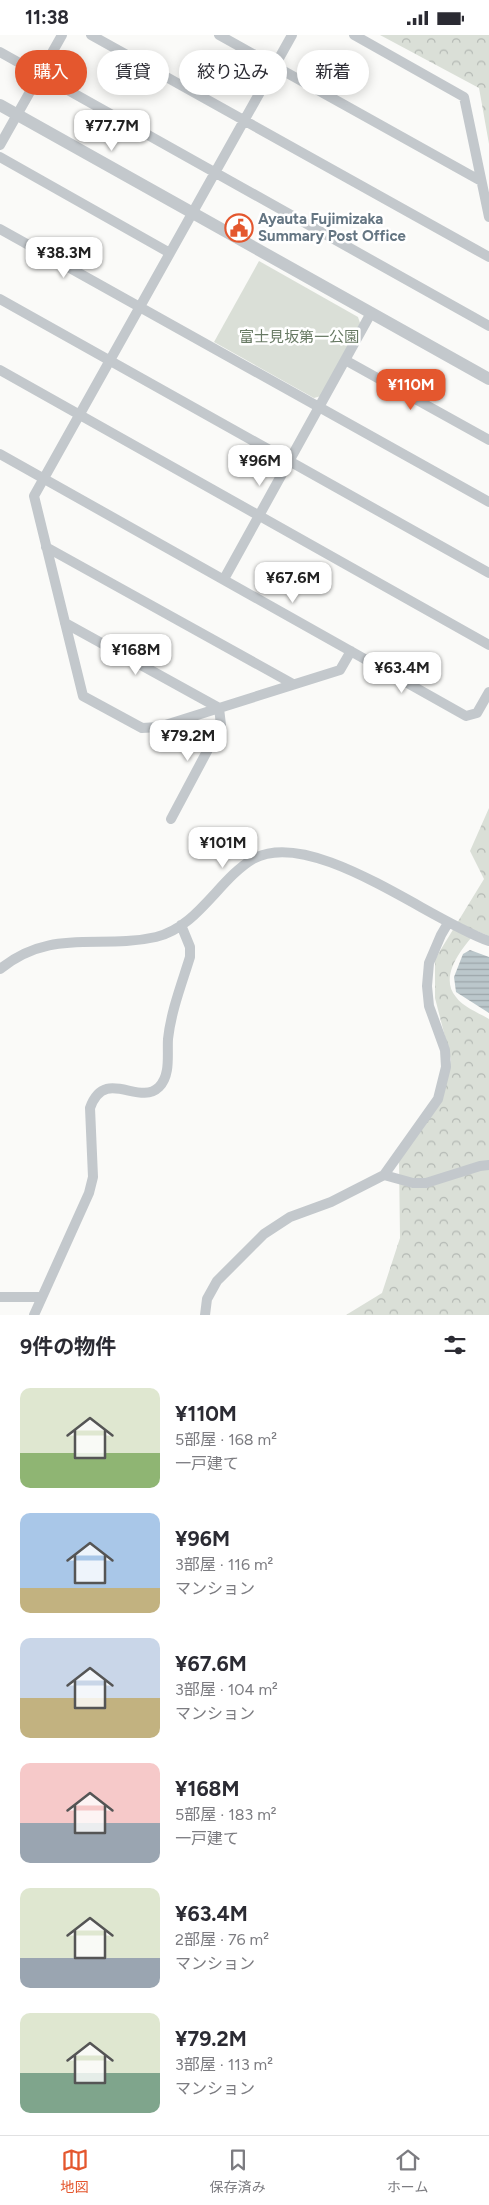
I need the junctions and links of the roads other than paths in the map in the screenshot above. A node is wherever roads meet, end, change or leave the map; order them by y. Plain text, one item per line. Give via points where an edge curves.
1 (62, 35) edge
2 (91, 35) edge
3 (220, 35) edge
4 (292, 35) edge
5 (354, 35) edge
6 (54, 50) edge
7 (247, 50) edge
8 (284, 50) edge
9 (0, 52) edge
10 (15, 60) edge
11 (287, 73) edge
12 (28, 95) edge
13 (77, 95) edge
14 (258, 95) edge
15 (0, 105) edge
16 (17, 115) junction
17 (244, 120) junction
18 (0, 145) edge
19 (0, 157) edge
20 (215, 173) junction
21 (481, 181) junction
22 (192, 213) junction
23 (489, 217) edge
24 (0, 229) edge
25 (170, 253) junction
26 (489, 257) edge
27 (0, 299) edge
28 (140, 308) junction
29 (371, 313) junction
30 (489, 326) edge
31 (345, 360) junction
32 (110, 361) junction
33 (0, 371) edge
34 (489, 379) edge
35 (319, 408) junction
36 (79, 415) junction
37 (489, 440) edge
38 (0, 454) edge
39 (289, 461) junction
40 (43, 478) junction
41 (489, 502) edge
42 (259, 515) junction
43 (46, 547) junction
44 (489, 573) edge
45 (224, 579) junction
46 (65, 623) junction
47 (489, 645) edge
48 (351, 651) junction
49 (293, 684) junction
50 (489, 692) edge
51 (219, 707) junction
52 (171, 819) dead end
53 (448, 923) junction
54 (181, 925) junction
55 (489, 941) edge
56 (0, 969) edge
57 (489, 1165) edge
58 (384, 1175) junction
59 (0, 1297) edge
60 (40, 1297) junction
61 (34, 1315) edge
62 (204, 1315) edge

1 - 6 street
2 - 17 street
3 - 7 street
4 - 8 street
5 - 21 street via 464,97
9 - 10 street
11 - 21 street
12 - 16 street
13 - 20 street
14 - 17 street
15 - 16 street
16 - 18 street
16 - 22 street
17 - 20 street
17 - 26 street
19 - 25 street
20 - 22 street
20 - 30 street
21 - 23 street
22 - 25 street
22 - 29 street
24 - 28 street
25 - 28 street
27 - 32 street
28 - 32 street
28 - 35 street
29 - 31 street
29 - 34 street
31 - 35 street
31 - 37 street
32 - 36 street
32 - 39 street
33 - 36 street
35 - 39 street
35 - 41 street
36 - 40 street
36 - 42 street
38 - 40 street
39 - 42 street
39 - 44 street
40 - 43 street via 34,496
40 - 45 street
42 - 45 street
42 - 47 street
43 - 46 street
43 - 49 street
45 - 48 street
46 - 51 street
46 - 51 street via 83,696 142,728 160,727
48 - 49 street via 340,670
48 - 50 street via 466,716 477,713
49 - 51 street
51 - 52 street via 221,725
53 - 54 street via 334,863 294,852 277,852 252,860
53 - 55 street
53 - 58 street via 429,963 427,986 429,1006 445,1050 443,1083 438,1099
54 - 56 street via 157,937 67,941 49,945 22,953
54 - 60 street via 190,947 190,957 168,1038 164,1079 151,1091 112,1087 93,1098 90,1107 93,1177 89,1193
57 - 58 street via 426,1183
58 - 62 street via 331,1202 290,1217 264,1234 217,1281 207,1299
59 - 60 street
60 - 61 street

